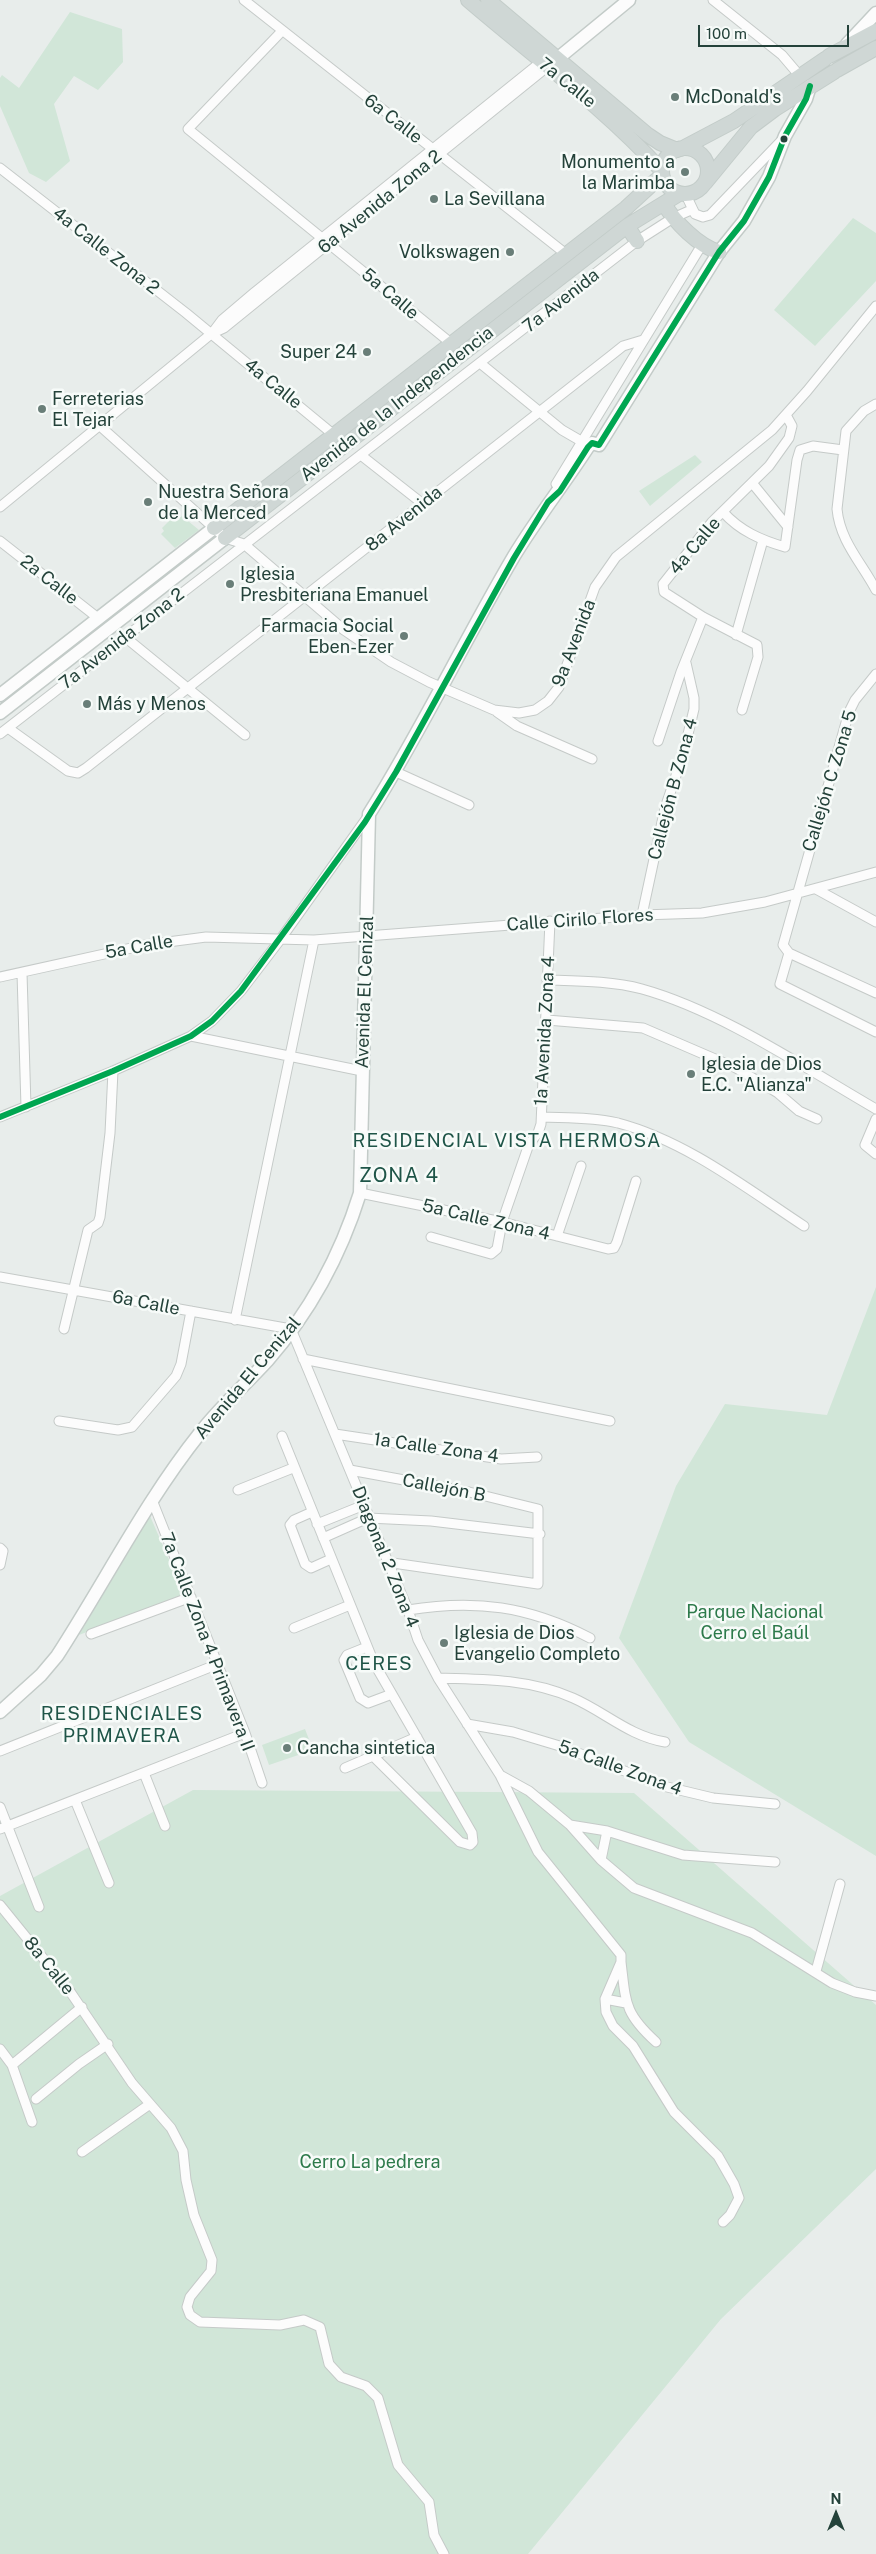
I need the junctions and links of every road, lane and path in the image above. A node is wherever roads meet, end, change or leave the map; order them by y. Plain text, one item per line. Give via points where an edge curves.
1 (244, 0) edge
2 (468, 0) edge
3 (488, 0) edge
4 (618, 0) edge
5 (629, 0) edge
6 (712, 0) edge
7 (876, 14) edge
8 (876, 31) edge
9 (281, 32) junction
10 (845, 46) junction
11 (876, 48) edge
12 (549, 60) junction
13 (799, 75) junction
14 (810, 86) junction
15 (785, 136) junction
16 (679, 149) junction
17 (435, 152) junction
18 (0, 168) edge
19 (658, 177) junction
20 (706, 182) junction
21 (683, 194) junction
22 (664, 204) junction
23 (691, 210) junction
24 (673, 218) junction
25 (627, 226) junction
26 (326, 241) junction
27 (637, 241) junction
28 (703, 243) junction
29 (719, 252) junction
30 (566, 254) junction
31 (876, 306) edge
32 (211, 334) junction
33 (643, 340) junction
34 (452, 344) junction
35 (480, 363) junction
36 (876, 404) edge
37 (541, 411) junction
38 (786, 415) junction
39 (100, 426) junction
40 (334, 435) junction
41 (581, 441) junction
42 (843, 450) junction
43 (362, 456) junction
44 (753, 484) junction
45 (548, 502) junction
46 (424, 504) junction
47 (0, 507) edge
48 (724, 512) junction
49 (788, 527) junction
50 (220, 533) junction
51 (763, 540) junction
52 (0, 541) edge
53 (244, 544) junction
54 (876, 590) edge
55 (305, 598) junction
56 (703, 617) junction
57 (98, 618) junction
58 (736, 635) junction
59 (125, 637) junction
60 (686, 663) junction
61 (876, 674) edge
62 (188, 688) junction
63 (442, 688) junction
64 (0, 695) edge
65 (494, 710) junction
66 (742, 710) dead end
67 (0, 713) edge
68 (8, 728) junction
69 (0, 734) edge
70 (245, 735) dead end
71 (658, 741) dead end
72 (592, 759) dead end
73 (396, 772) junction
74 (469, 805) dead end
75 (369, 814) junction
76 (876, 872) edge
77 (816, 889) junction
78 (797, 894) junction
79 (642, 914) junction
80 (550, 921) junction
81 (876, 922) edge
82 (366, 937) junction
83 (280, 940) junction
84 (314, 940) junction
85 (787, 951) junction
86 (22, 973) junction
87 (0, 977) edge
88 (548, 980) junction
89 (876, 992) edge
90 (546, 1020) junction
91 (876, 1032) edge
92 (191, 1036) junction
93 (290, 1058) junction
94 (113, 1071) junction
95 (362, 1071) junction
96 (26, 1107) junction
97 (876, 1109) edge
98 (0, 1117) edge
99 (542, 1117) junction
100 (817, 1119) dead end
101 (876, 1119) edge
102 (876, 1154) edge
103 (581, 1166) dead end
104 (636, 1181) dead end
105 (360, 1193) junction
106 (502, 1222) junction
107 (804, 1226) dead end
108 (557, 1236) junction
109 (431, 1237) dead end
110 (0, 1277) edge
111 (73, 1289) junction
112 (191, 1311) junction
113 (235, 1320) junction
114 (64, 1329) dead end
115 (292, 1329) junction
116 (303, 1359) junction
117 (59, 1421) dead end
118 (610, 1421) dead end
119 (335, 1434) junction
120 (282, 1436) dead end
121 (537, 1458) dead end
122 (293, 1468) junction
123 (350, 1470) junction
124 (238, 1490) dead end
125 (152, 1500) junction
126 (364, 1505) junction
127 (312, 1512) junction
128 (368, 1518) junction
129 (317, 1524) junction
130 (540, 1534) junction
131 (323, 1538) junction
132 (2, 1549) edge
133 (331, 1559) junction
134 (386, 1562) junction
135 (0, 1565) edge
136 (191, 1597) junction
137 (350, 1605) junction
138 (408, 1610) junction
139 (294, 1628) dead end
140 (91, 1634) dead end
141 (590, 1638) dead end
142 (367, 1647) junction
143 (218, 1664) junction
144 (438, 1678) junction
145 (392, 1694) junction
146 (0, 1712) edge
147 (467, 1724) junction
148 (245, 1733) junction
149 (417, 1737) junction
150 (665, 1742) dead end
151 (0, 1751) edge
152 (373, 1756) junction
153 (346, 1768) dead end
154 (144, 1773) junction
155 (500, 1775) junction
156 (262, 1783) dead end
157 (75, 1800) junction
158 (775, 1804) dead end
159 (0, 1807) edge
160 (570, 1825) junction
161 (165, 1826) dead end
162 (4, 1828) edge
163 (607, 1831) junction
164 (601, 1860) junction
165 (774, 1862) dead end
166 (109, 1882) dead end
167 (840, 1884) dead end
168 (1, 1907) edge
169 (39, 1907) dead end
170 (622, 1962) junction
171 (816, 1971) junction
172 (876, 1996) edge
173 (605, 1999) junction
174 (626, 2003) junction
175 (82, 2007) junction
176 (656, 2042) dead end
177 (108, 2044) junction
178 (0, 2049) edge
179 (12, 2065) junction
180 (36, 2099) dead end
181 (150, 2104) junction
182 (32, 2122) dead end
183 (82, 2152) dead end
184 (723, 2222) dead end
185 (444, 2554) edge

1 - 9 street, 6a Calle
2 - 12 main road, 7a Calle
3 - 12 main road, 7a Calle
4 - 12 street
5 - 12 street
6 - 13 street via 782,55
7 - 10 street
8 - 10 main road
9 - 17 street, 6a Calle
9 - 26 street, 5a Calle via 188,128
10 - 13 main road
11 - 14 main road
12 - 16 main road, 7a Calle via 648,135
12 - 17 street, 6a Avenida Zona 2
12 - 19 main road, 7a Calle via 616,124
13 - 16 main road via 728,125
14 - 15 street
14 - 20 main road via 751,127
15 - 23 street via 713,213 703,217
15 - 29 street via 758,197 736,233
16 - 19 main road via 665,159
16 - 20 main road via 691,149 704,158 708,172
17 - 26 street, 6a Avenida Zona 2
17 - 30 street, 6a Calle
18 - 32 street, 4a Calle Zona 2
19 - 21 main road via 668,188
19 - 30 main road, Avenida de la Independencia
20 - 21 main road via 698,190
21 - 22 main road, Avenida de la Independencia
21 - 23 street
22 - 24 main road
22 - 25 main road, Avenida de la Independencia
23 - 24 street, 7a Avenida
24 - 27 street, 7a Avenida
24 - 28 main road
25 - 27 main road
25 - 50 main road, Avenida de la Independencia
26 - 32 street, 6a Avenida Zona 2 via 222,320
26 - 34 street, 5a Calle
27 - 35 street, 7a Avenida
28 - 29 main road
28 - 33 street
29 - 45 street via 599,445 592,443 588,447 560,491
30 - 34 main road, Avenida de la Independencia
31 - 38 street, 9a Avenida
32 - 39 street, 6a Avenida Zona 2
32 - 40 street, 4a Calle
33 - 37 street, 8a Avenida via 623,346
33 - 41 street
34 - 40 main road, Avenida de la Independencia
35 - 37 street
35 - 43 street, 7a Avenida
36 - 42 street via 864,411 846,431
37 - 41 street via 562,430
37 - 46 street, 8a Avenida
38 - 44 street, 4a Calle via 791,422 792,433
38 - 65 street, 9a Avenida via 610,564 595,587 563,677 548,702 535,710 520,713
39 - 47 street, 6a Avenida Zona 2
39 - 50 street
40 - 50 main road, Avenida de la Independencia
41 - 45 street
42 - 49 street, 4a Calle via 813,446 800,450
42 - 54 street via 838,521 848,546
43 - 46 street
43 - 53 street, 7a Avenida
44 - 48 street, 4a Calle
44 - 49 street
45 - 63 street
46 - 55 street, 8a Avenida
48 - 51 street, 4a Calle via 738,526
48 - 56 street, 4a Calle via 712,522 663,584 664,592
49 - 51 street, 4a Calle via 785,547
50 - 53 street, 9a Avenida
50 - 57 street, Avenida de la Independencia
50 - 67 street, Avenida de la Independencia
51 - 58 street
52 - 57 street, 2a Calle
53 - 55 street, 9a Avenida
53 - 59 street, 7a Avenida Zona 2
55 - 62 street, 8a Avenida
55 - 63 street, 9a Avenida via 374,652
56 - 58 street, 4a Calle
56 - 60 street
57 - 64 street, Avenida de la Independencia
58 - 66 street, 4a Calle via 757,645 759,653
59 - 62 street
59 - 68 street, 7a Avenida Zona 2
60 - 71 street
60 - 79 street, Callejón B Zona 4 via 694,698 693,715 665,808
61 - 78 street, Callejón C Zona 5 via 849,712
62 - 68 street, 8a Avenida via 86,768 71,773
62 - 70 street
63 - 65 street, 9a Avenida
63 - 73 street
65 - 72 street via 517,726
68 - 69 street, 7a Avenida Zona 2
73 - 74 street
73 - 75 street
75 - 82 street, Avenida El Cenizal
75 - 83 street
76 - 77 street, Calle Cirilo Flores
77 - 78 street, Calle Cirilo Flores
77 - 81 street
78 - 79 street, Calle Cirilo Flores via 702,913
78 - 85 street, Callejón C Zona 5 via 784,940
79 - 80 street, Calle Cirilo Flores
80 - 82 street, Calle Cirilo Flores
80 - 88 street, 1a Avenida Zona 4
82 - 84 street, Calle Cirilo Flores
82 - 95 street, Avenida El Cenizal
83 - 84 street, Calle Cirilo Flores
83 - 86 street, 5a Calle via 206,937 173,940
83 - 92 street via 227,1006
84 - 93 street
85 - 89 street
85 - 91 street, Callejón C Zona 5 via 780,984
86 - 87 street, 5a Calle
86 - 96 street
88 - 90 street, 1a Avenida Zona 4
88 - 97 street via 623,985 659,994 751,1037
90 - 99 street, 1a Avenida Zona 4
90 - 100 street via 643,1028 736,1068 778,1093 799,1111
92 - 93 street
92 - 94 street
93 - 95 street
93 - 113 street
94 - 96 street
94 - 111 street via 110,1133 100,1217 98,1223 88,1230
95 - 105 street, Avenida El Cenizal
96 - 98 street
99 - 106 street, 1a Avenida Zona 4 via 540,1128 529,1144
99 - 107 street via 616,1123 658,1138 710,1165
101 - 102 street via 866,1145
103 - 108 street
104 - 108 street, 5a Calle Zona 4 via 612,1249
105 - 106 street, 5a Calle Zona 4
105 - 115 street, Avenida El Cenizal via 341,1245 316,1294
106 - 108 street, 5a Calle Zona 4
106 - 109 street, 1a Avenida Zona 4 via 493,1254
110 - 111 street, 6a Calle
111 - 112 street, 6a Calle
111 - 114 street
112 - 113 street, 6a Calle
112 - 117 street via 176,1376 132,1427 118,1430
113 - 115 street, 6a Calle
115 - 116 street, Diagonal 2 Zona 4
115 - 125 street, Avenida El Cenizal via 200,1433
116 - 118 street
116 - 119 street, Diagonal 2 Zona 4
119 - 121 street, 1a Calle Zona 4 via 501,1459
119 - 123 street, Diagonal 2 Zona 4
120 - 122 street
122 - 124 street
122 - 127 street
123 - 126 street, Diagonal 2 Zona 4
123 - 130 street, Callejón B via 469,1492 538,1509
125 - 136 street, 7a Calle Zona 4 Primavera II
125 - 146 street, Avenida El Cenizal via 57,1656
126 - 128 street, Diagonal 2 Zona 4
126 - 129 street
127 - 129 street
127 - 133 street via 290,1525 301,1555 311,1568
128 - 130 street
128 - 131 street
128 - 134 street, Diagonal 2 Zona 4
129 - 131 street
130 - 134 street via 538,1584
131 - 133 street
132 - 135 street
133 - 137 street
134 - 138 street, Diagonal 2 Zona 4
136 - 140 street
136 - 143 street, 7a Calle Zona 4 Primavera II
137 - 139 street
137 - 142 street
138 - 141 street via 458,1604 504,1608 568,1627
138 - 144 street, Diagonal 2 Zona 4 via 418,1640
142 - 145 street
142 - 145 street via 347,1655 344,1660 360,1698 368,1703
143 - 148 street, 7a Calle Zona 4 Primavera II
143 - 151 street
144 - 147 street, Diagonal 2 Zona 4
144 - 150 street via 498,1679 538,1687 571,1697 640,1736
145 - 149 street
147 - 155 street, Diagonal 2 Zona 4
147 - 158 street, 5a Calle Zona 4 via 563,1746 663,1786 713,1798
148 - 154 street
148 - 156 street, 7a Calle Zona 4 Primavera II
149 - 152 street
149 - 152 street via 472,1833 470,1845 460,1842
152 - 153 street
154 - 157 street
154 - 161 street
155 - 160 street via 529,1791
155 - 170 street, Diagonal 2 Zona 4 via 538,1852 619,1950
157 - 162 street
157 - 166 street
159 - 162 street
160 - 163 street
160 - 164 street
162 - 169 street
163 - 164 street
163 - 165 street via 683,1855
164 - 171 street via 634,1888 752,1932
167 - 171 street
168 - 175 street, 8a Calle
170 - 173 street
170 - 174 street
171 - 172 street via 843,1988
173 - 174 street
173 - 184 street via 606,2012 614,2026 633,2046 674,2112 718,2156 734,2184 739,2198
174 - 176 street via 638,2026
175 - 177 street, 8a Calle
175 - 179 street
177 - 180 street
177 - 181 street, 8a Calle via 132,2083
178 - 179 street
179 - 182 street
181 - 183 street
181 - 185 street, 8a Calle via 171,2128 183,2151 194,2215 212,2260 211,2271 186,2307 190,2315 200,2322 280,2325 304,2320 320,2327 329,2364 341,2377 366,2386 378,2398 398,2465 430,2502 434,2535

